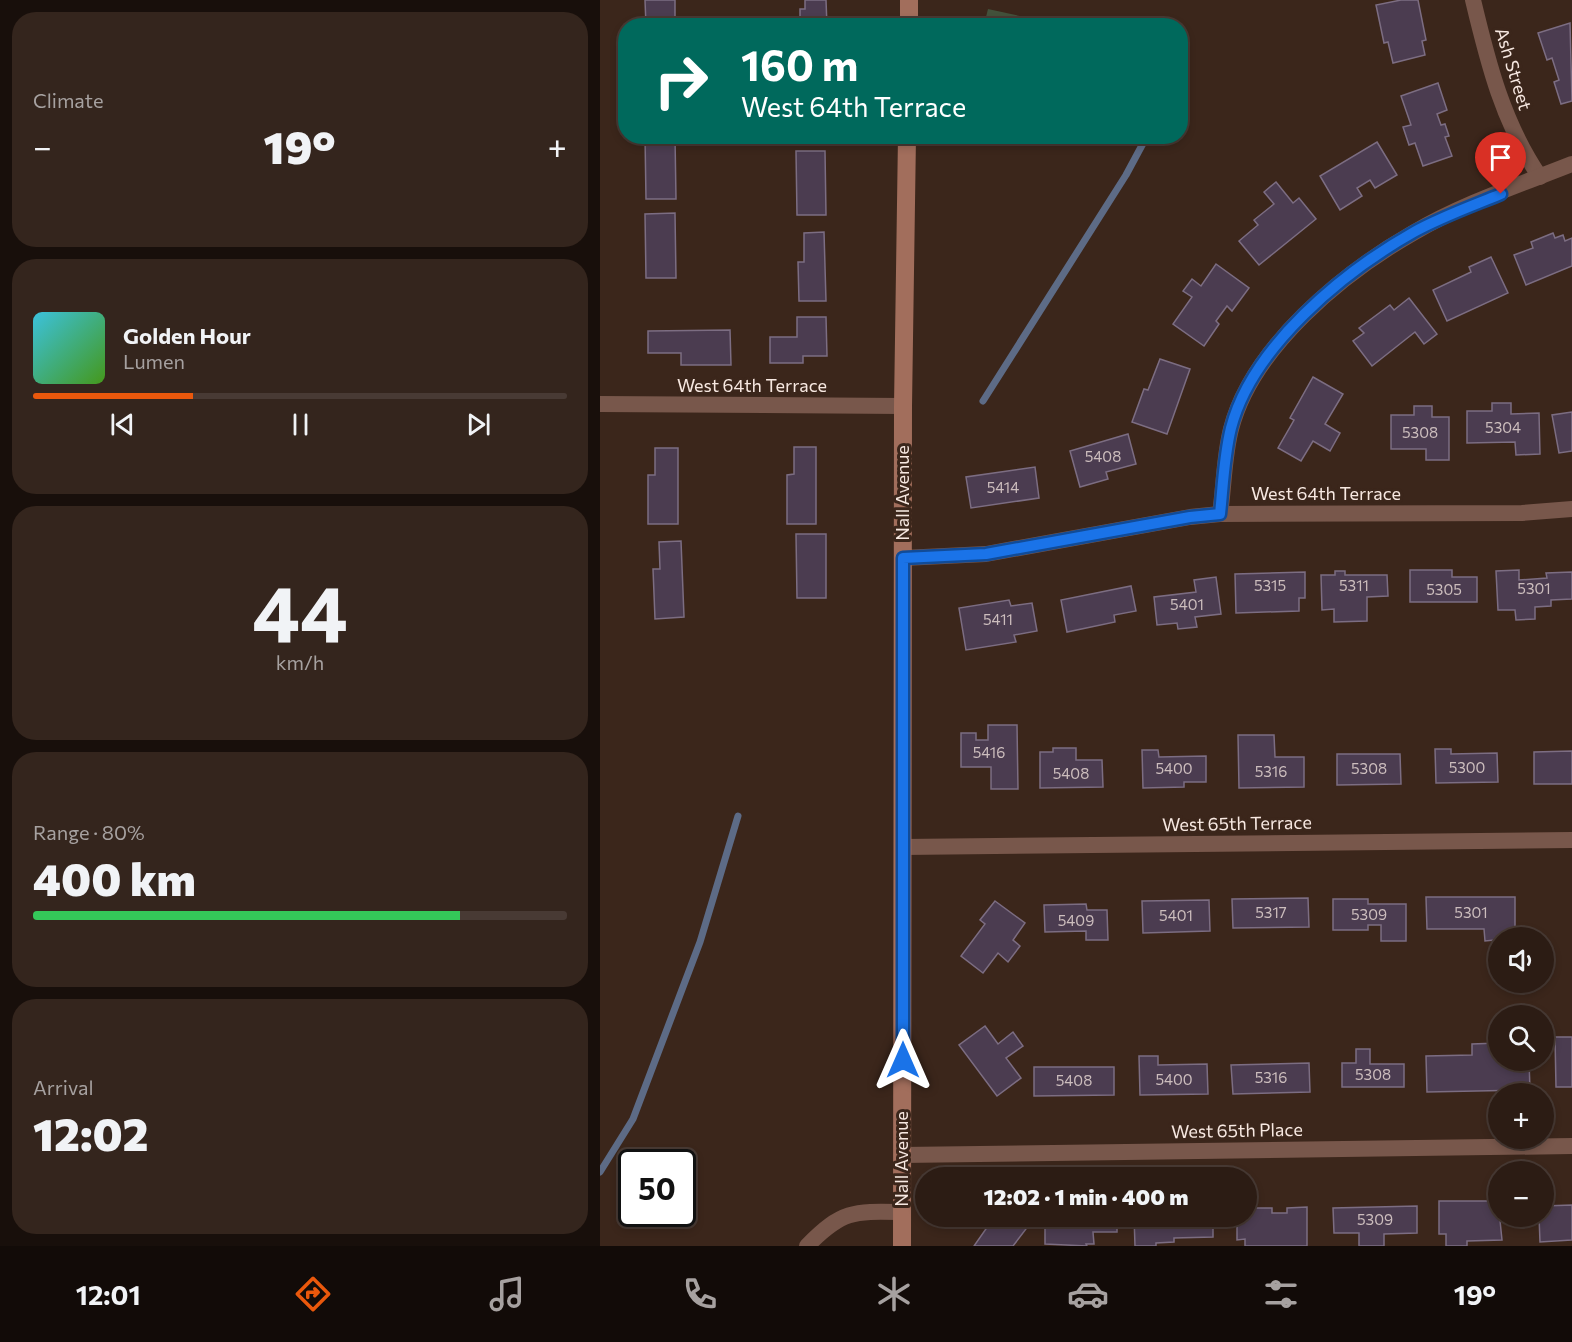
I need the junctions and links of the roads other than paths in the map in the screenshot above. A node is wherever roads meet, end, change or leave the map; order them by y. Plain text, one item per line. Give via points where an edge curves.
1 (909, 0) edge
2 (1473, 0) edge
3 (909, 18) edge
4 (907, 144) edge
5 (1572, 165) edge
6 (1540, 177) junction
7 (600, 404) edge
8 (903, 406) junction
9 (1572, 509) edge
10 (1220, 514) junction
11 (903, 558) junction
12 (1572, 840) edge
13 (903, 847) junction
14 (1572, 1146) edge
15 (902, 1155) junction
16 (902, 1212) junction
17 (807, 1246) edge
18 (902, 1246) edge

1 - 3 main road
2 - 6 street, Ash Street via 1507,119 1522,152
4 - 8 main road, Nall Avenue
5 - 6 street
6 - 10 street via 1413,233 1347,277 1297,322 1260,367 1231,428
7 - 8 street, West 64th Terrace
8 - 11 main road, Nall Avenue
9 - 10 street, West 64th Terrace via 1522,513
10 - 11 street, West 64th Terrace via 986,554
11 - 13 main road, Nall Avenue
12 - 13 street, West 65th Terrace
13 - 15 main road, Nall Avenue
14 - 15 street, West 65th Place
15 - 16 main road, Nall Avenue
16 - 17 street via 841,1216
16 - 18 main road, Nall Avenue

